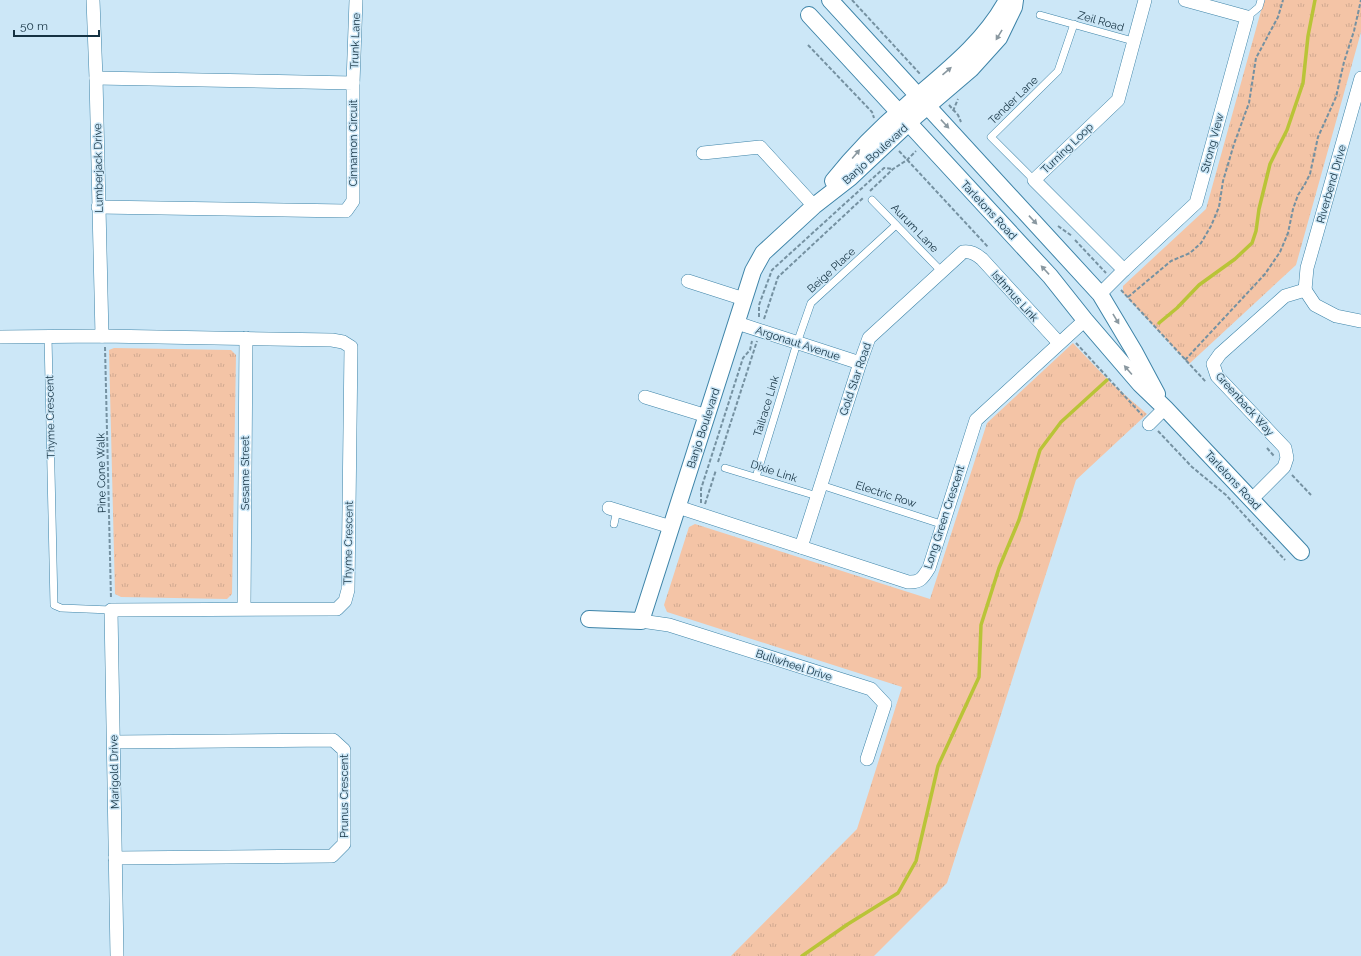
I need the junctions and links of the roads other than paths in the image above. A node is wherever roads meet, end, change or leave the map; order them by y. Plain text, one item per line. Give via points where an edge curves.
1 (93, 0) edge
2 (356, 0) edge
3 (830, 0) edge
4 (1007, 0) edge
5 (1015, 0) edge
6 (1145, 0) edge
7 (1185, 0) edge
8 (1261, 0) edge
9 (1215, 4) edge
10 (809, 15) dead end
11 (1040, 15) dead end
12 (1247, 18) junction
13 (1074, 24) junction
14 (1133, 41) junction
15 (96, 78) junction
16 (1361, 78) edge
17 (353, 83) junction
18 (918, 105) junction
19 (703, 154) dead end
20 (1034, 180) junction
21 (872, 200) dead end
22 (814, 206) junction
23 (98, 207) junction
24 (896, 225) junction
25 (969, 252) joint
26 (1124, 270) junction
27 (942, 272) junction
28 (688, 281) dead end
29 (1305, 290) junction
30 (1100, 294) junction
31 (744, 299) junction
32 (1085, 320) junction
33 (1360, 321) edge
34 (737, 323) junction
35 (102, 336) junction
36 (0, 337) edge
37 (48, 337) junction
38 (246, 338) junction
39 (1064, 339) junction
40 (797, 342) junction
41 (860, 363) junction
42 (645, 397) dead end
43 (1165, 408) junction
44 (707, 416) junction
45 (1149, 424) road end
46 (725, 468) dead end
47 (756, 476) junction
48 (819, 490) junction
49 (1252, 499) junction
50 (678, 507) junction
51 (614, 509) joint
52 (614, 524) dead end
53 (944, 524) junction
54 (671, 528) junction
55 (802, 547) junction
56 (1301, 552) dead end
57 (244, 608) junction
58 (111, 610) junction
59 (589, 619) dead end
60 (641, 620) junction
61 (114, 742) junction
62 (867, 759) dead end
63 (115, 858) junction
64 (117, 956) edge

1 - 15 street, Lumberjack Drive
2 - 17 street, Trunk Lane
3 - 18 street, Tarletons Road
18 -> 4 street via 981,38
5 -> 18 street via 999,38 971,69
6 - 14 street, Turning Loop
7 - 9 street
8 - 12 lane via 1259,7
9 - 12 street
10 - 18 street, Tarletons Road
11 - 13 lane, Zeil Road
12 - 26 street, Strong View via 1196,203
13 - 14 lane, Zeil Road
13 - 20 lane, Tender Lane via 1058,71 991,137
14 - 20 street, Turning Loop via 1118,100
15 - 17 street
15 - 23 street, Lumberjack Drive
16 - 29 street, Riverbend Drive via 1307,268
17 - 23 street, Cinnamon Circuit via 353,201 346,211
18 - 22 street, Banjo Boulevard via 884,135 865,143
18 -> 30 street, Tarletons Road
32 -> 18 street, Tarletons Road
19 - 22 street via 760,147
20 - 26 street, Turning Loop
21 - 24 lane, Aurum Lane
22 - 31 street, Banjo Boulevard via 763,253 753,271
23 - 35 street, Lumberjack Drive
24 - 27 lane, Aurum Lane
24 - 40 lane, Beige Place via 811,303
25 - 27 street, Gold Star Road via 963,252
25 - 39 street, Isthmus Link via 982,259
26 - 30 street, Strong View
27 - 41 street, Gold Star Road via 869,338
28 - 31 street
29 - 33 street via 1315,304 1336,316
29 - 49 street, Greenback Way via 1285,296 1212,364 1217,376 1285,448 1287,458 1284,467
30 -> 43 street, Tarletons Road
31 - 34 street, Banjo Boulevard
32 - 39 street, Long Green Crescent
43 -> 32 street, Tarletons Road via 1140,384
34 - 40 street, Argonaut Avenue
34 - 44 street, Banjo Boulevard
35 - 37 street, Thyme Crescent
35 - 38 street, Thyme Crescent
36 - 37 street, Thyme Crescent
37 - 58 lane, Thyme Crescent via 54,605 61,608
38 - 57 street, Sesame Street
38 - 57 street, Thyme Crescent via 332,340 344,342 351,348 348,590 345,601 337,608
39 - 53 street, Long Green Crescent via 976,420
40 - 41 street, Argonaut Avenue
40 - 47 lane, Tailrace Link
41 - 48 street, Gold Star Road
42 - 44 street
43 - 45 street
43 - 49 street, Tarletons Road
44 - 50 street, Banjo Boulevard
46 - 47 lane, Dixie Link
47 - 48 lane, Dixie Link
48 - 53 lane, Electric Row
48 - 55 street, Gold Star Road
49 - 56 street, Tarletons Road
50 - 54 street, Banjo Boulevard
50 - 55 street, Long Green Crescent
51 - 52 lane
51 - 54 street
53 - 55 street, Long Green Crescent via 929,568 923,578 915,582 908,582
54 - 60 street, Banjo Boulevard
57 - 58 street, Thyme Crescent
58 - 61 street, Marigold Drive
59 - 60 street
60 - 62 street, Bullwheel Drive via 668,625 871,689 885,704
61 - 63 street, Marigold Drive
61 - 63 street, Prunus Crescent via 333,740 344,750 344,844 332,856
63 - 64 street, Marigold Drive

